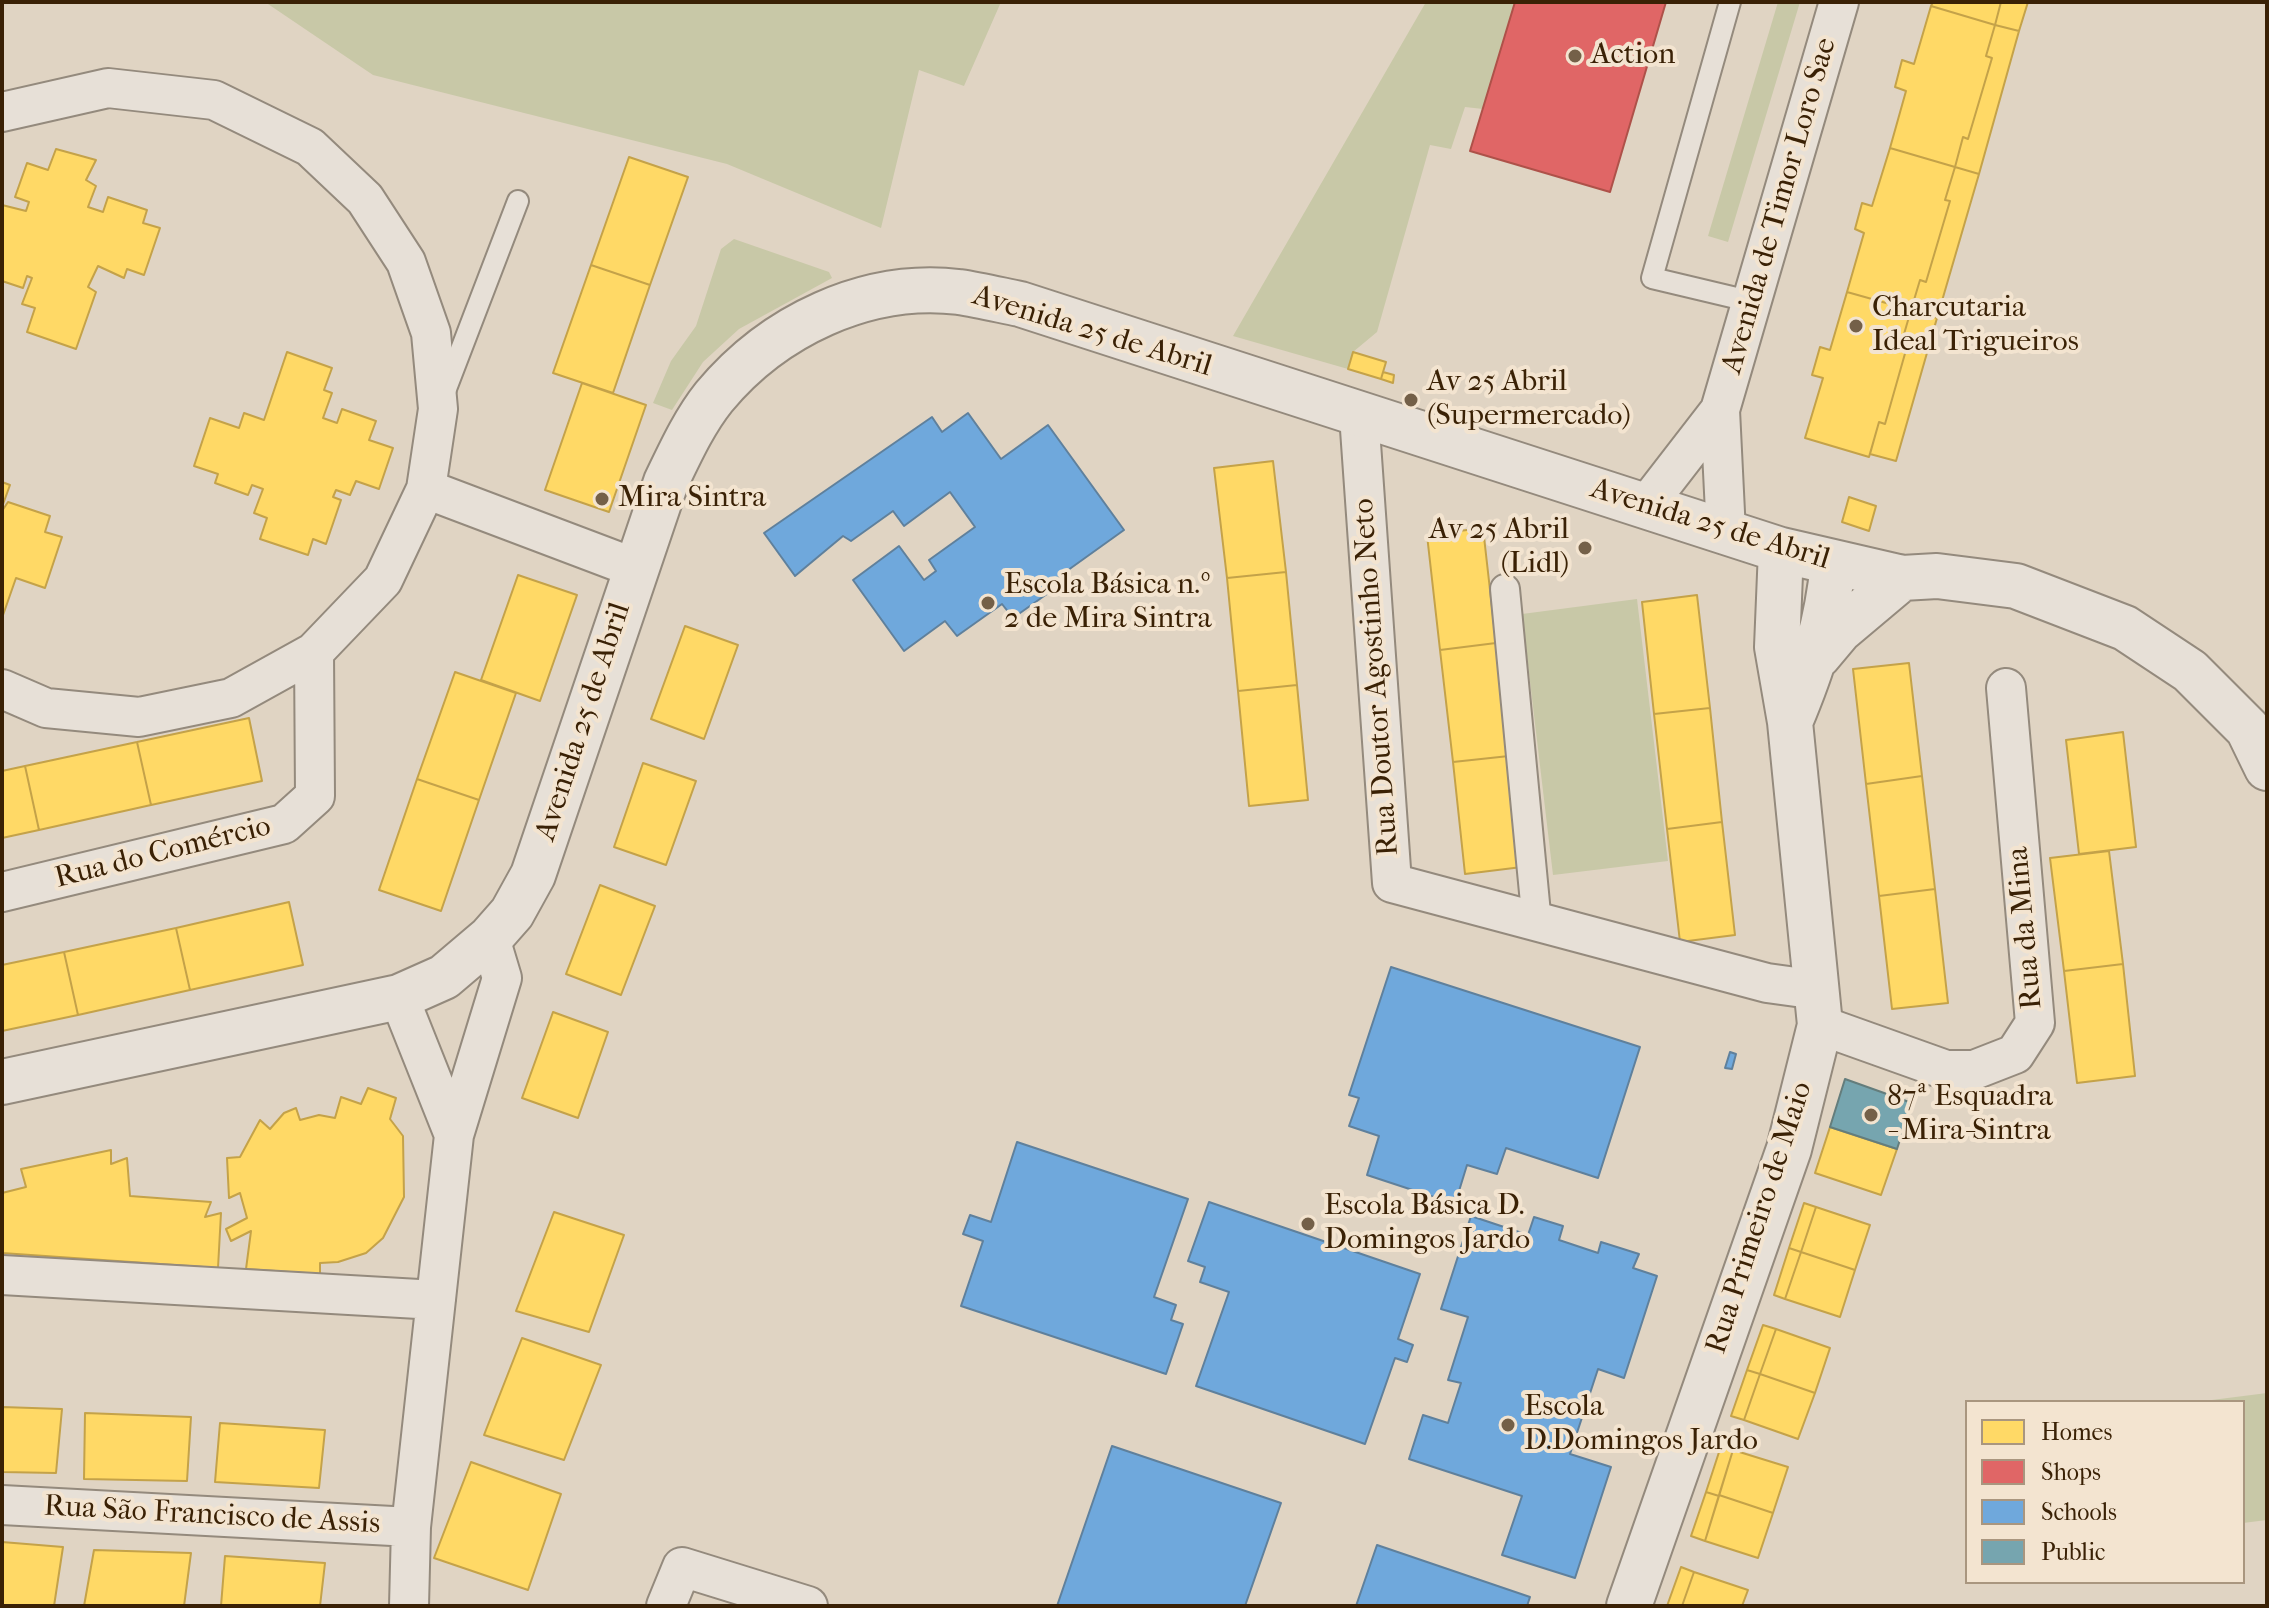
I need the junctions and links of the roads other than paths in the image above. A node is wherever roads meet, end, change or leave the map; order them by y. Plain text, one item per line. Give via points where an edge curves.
1 (1730, 2) edge
2 (1839, 2) edge
3 (2, 112) edge
4 (518, 201) dead end
5 (1753, 302) junction
6 (438, 409) junction
7 (1720, 410) junction
8 (1359, 415) junction
9 (426, 489) junction
10 (1645, 507) junction
11 (1726, 533) junction
12 (1781, 550) junction
13 (1833, 564) junction
14 (635, 568) junction
15 (1902, 578) junction
16 (1505, 589) dead end
17 (314, 652) junction
18 (1817, 658) junction
19 (2006, 688) dead end
20 (2, 689) edge
21 (1790, 722) junction
22 (2267, 768) edge
23 (2, 892) edge
24 (1537, 924) junction
25 (490, 938) junction
26 (399, 997) junction
27 (1819, 1008) junction
28 (2, 1082) edge
29 (454, 1135) junction
30 (2, 1275) edge
31 (436, 1300) junction
32 (2, 1505) edge
33 (411, 1527) junction
34 (409, 1606) edge
35 (666, 1606) edge
36 (808, 1606) edge
37 (1629, 1606) edge

1 - 5 lane via 1652,278
2 - 5 street, Avenida de Timor Loro Sae
3 - 6 street via 108,88 154,93 214,100 310,147 365,199 406,262 431,333
4 - 6 lane
5 - 7 street, Avenida de Timor Loro Sae
6 - 9 street
7 - 10 street, Avenida de Timor Loro Sae
7 - 11 street, Avenida de Timor Loro Sae
8 - 10 street, Avenida 25 de Abril
8 - 14 street, Avenida 25 de Abril via 1020,304 957,292 906,292 861,300 823,312 783,335 713,398 666,482
8 - 24 street, Rua Doutor Agostinho Neto via 1392,883
9 - 14 street
9 - 17 street via 383,580
10 - 11 street, Avenida 25 de Abril
11 - 12 street, Avenida 25 de Abril
12 - 13 street, Avenida 25 de Abril
12 - 21 street, Rua Primeiro de Maio via 1777,647
13 - 15 street, Avenida 25 de Abril
13 - 18 street, Rua Primeiro de Maio
14 - 25 street, Avenida 25 de Abril via 533,875 512,913
15 - 18 street via 1839,631
15 - 22 street, Avenida 25 de Abril via 1937,576 2016,586 2125,628 2190,671 2248,729
16 - 24 street
17 - 20 street via 231,698 139,717 46,708
17 - 23 street, Rua do Comércio via 315,796 284,824
18 - 21 street, Rua Primeiro de Maio
19 - 27 street, Rua da Mina via 2035,1023 2015,1054 1974,1070 1946,1070
21 - 27 street, Rua Primeiro de Maio
24 - 27 street, Rua Doutor Agostinho Neto via 1767,983
25 - 26 street, Avenida 25 de Abril via 444,977
25 - 29 street, Rua São Francisco de Assis via 502,978
26 - 28 street, Avenida 25 de Abril
26 - 29 street, Rua São Francisco de Assis
27 - 37 street, Rua Primeiro de Maio via 1789,1149
29 - 31 street, Rua São Francisco de Assis
30 - 31 street
31 - 33 street, Rua São Francisco de Assis
32 - 33 street, Rua São Francisco de Assis
33 - 34 street
35 - 36 street via 682,1567

